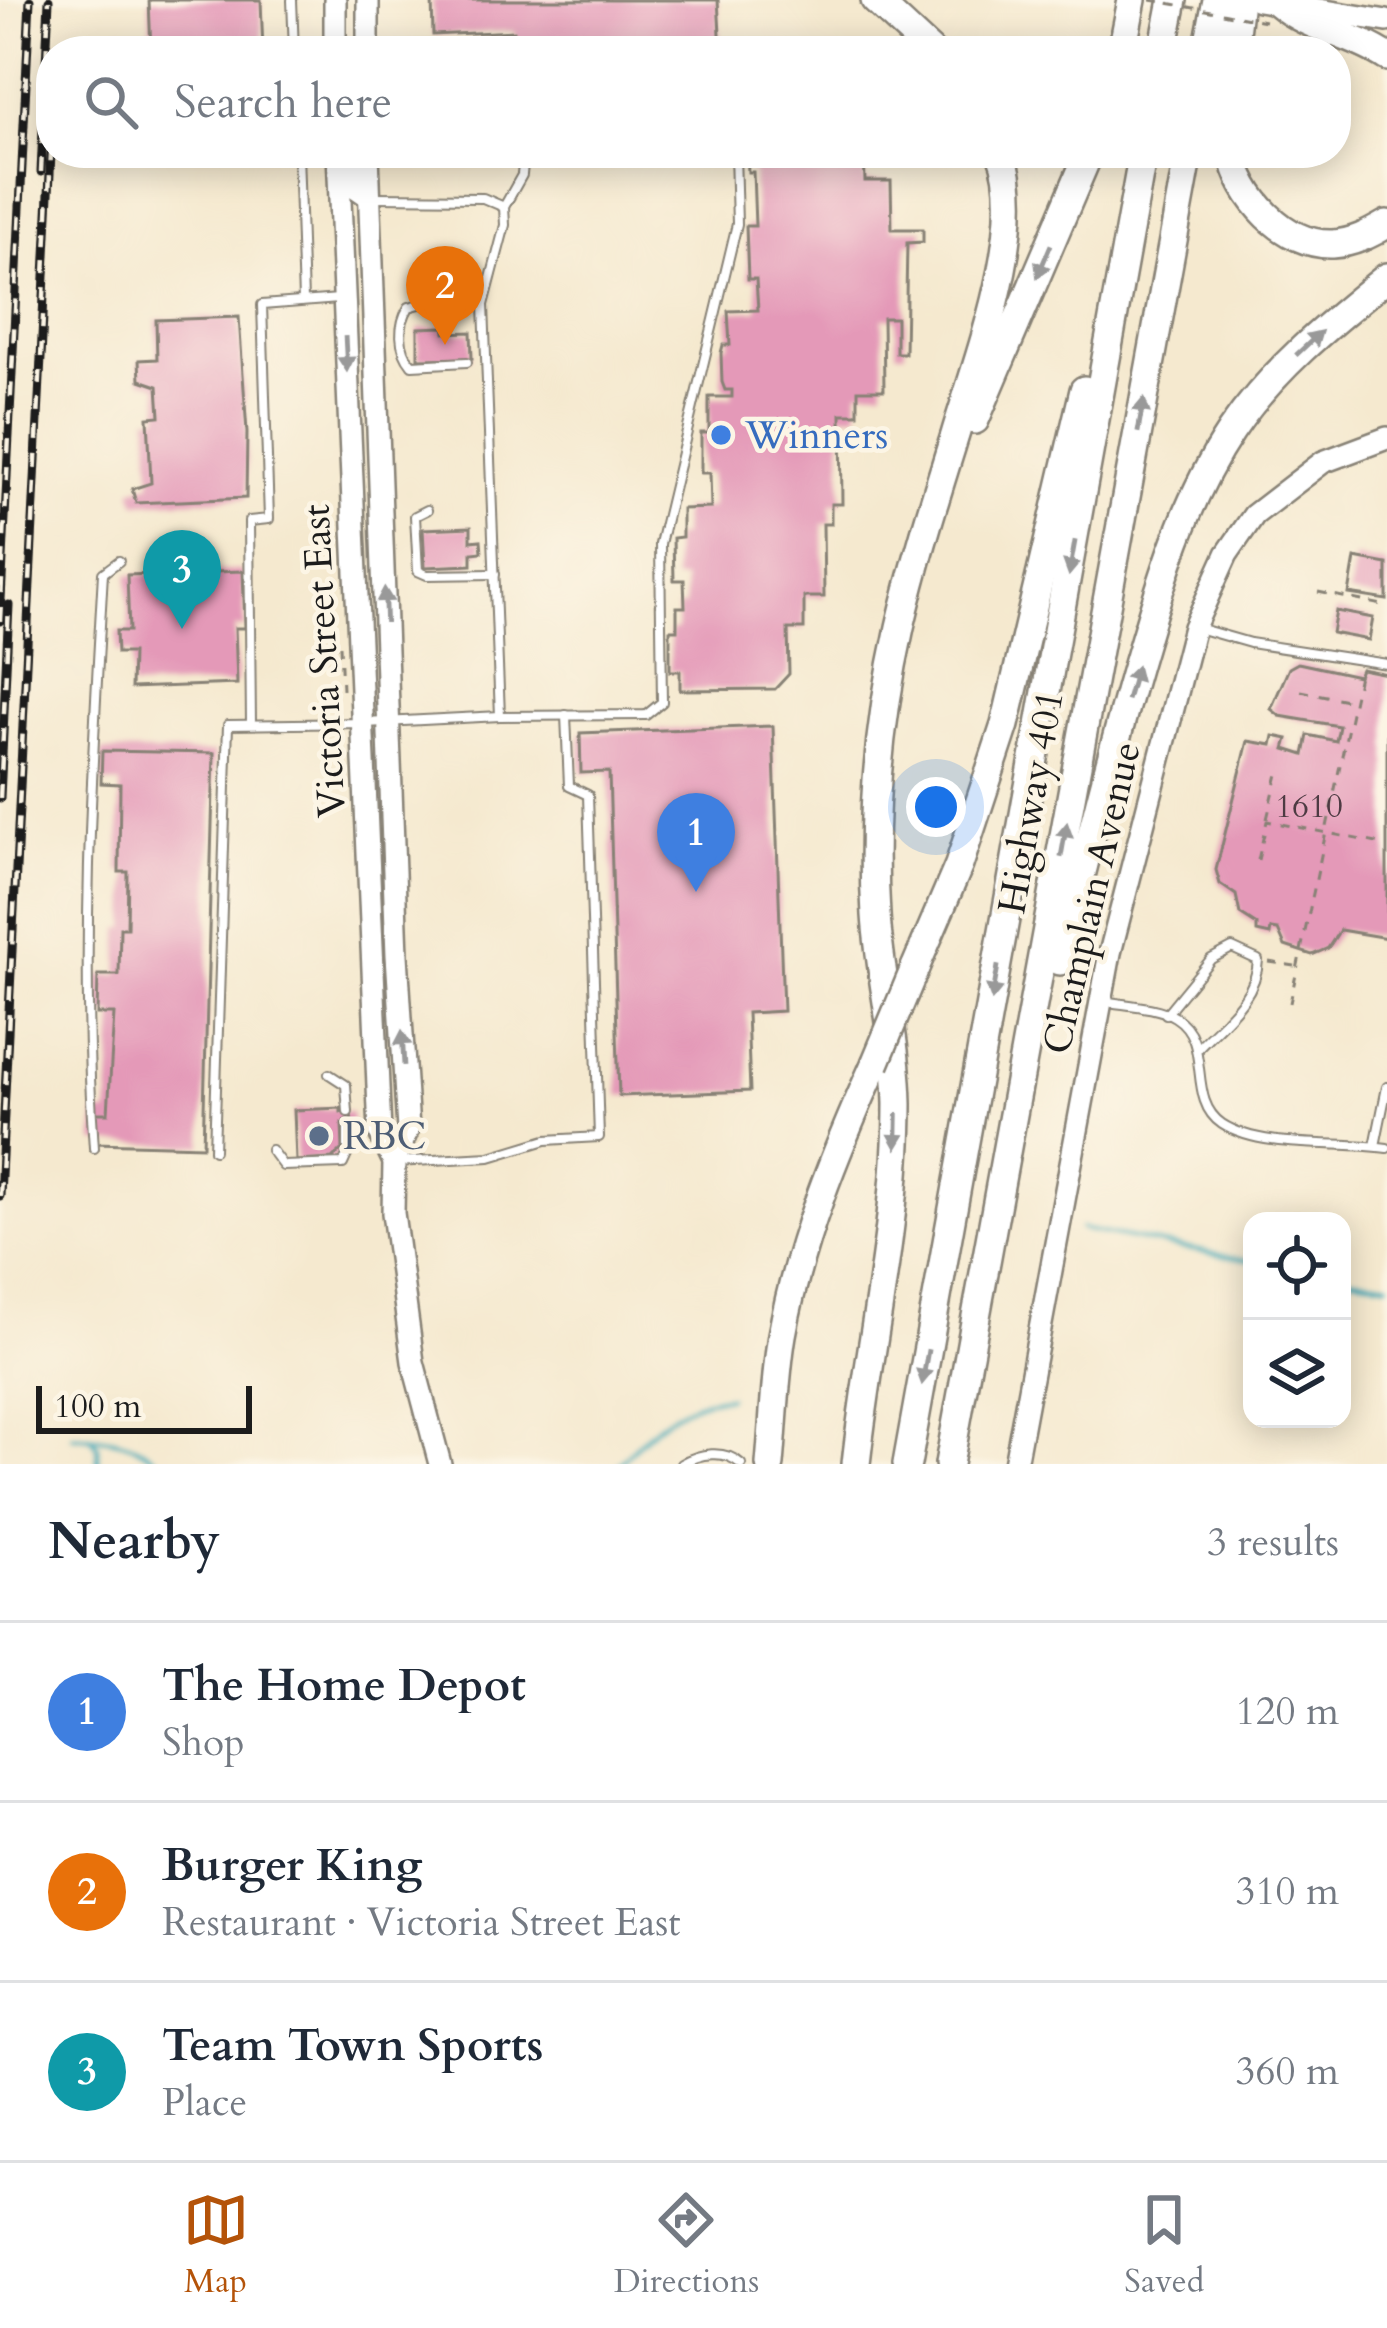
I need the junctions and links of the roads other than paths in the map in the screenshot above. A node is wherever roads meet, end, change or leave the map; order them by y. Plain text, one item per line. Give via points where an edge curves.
1 (292, 0) edge
2 (334, 0) edge
3 (368, 0) edge
4 (875, 0) edge
5 (1132, 0) edge
6 (1173, 0) edge
7 (1217, 0) edge
8 (1239, 0) edge
9 (1267, 6) edge
10 (1387, 21) edge
11 (293, 36) edge
12 (335, 36) edge
13 (368, 36) edge
14 (914, 36) edge
15 (1125, 36) edge
16 (1166, 36) edge
17 (1211, 36) edge
18 (1235, 36) edge
19 (1387, 57) edge
20 (299, 168) edge
21 (339, 168) edge
22 (353, 168) edge
23 (369, 168) edge
24 (523, 168) edge
25 (735, 168) edge
26 (1005, 168) edge
27 (1083, 168) edge
28 (1139, 168) edge
29 (1140, 168) edge
30 (1186, 168) edge
31 (1236, 168) edge
32 (370, 197) junction
33 (504, 206) junction
34 (1387, 224) edge
35 (1387, 277) edge
36 (343, 298) junction
37 (303, 302) junction
38 (419, 304) dead end
39 (467, 362) dead end
40 (1387, 438) edge
41 (427, 510) dead end
42 (923, 539) junction
43 (119, 561) dead end
44 (495, 574) junction
45 (1194, 627) junction
46 (1387, 664) edge
47 (566, 715) junction
48 (500, 716) junction
49 (389, 722) junction
50 (365, 723) junction
51 (251, 724) junction
52 (1101, 1000) junction
53 (1166, 1014) junction
54 (1197, 1048) junction
55 (329, 1074) dead end
56 (1387, 1088) edge
57 (348, 1112) dead end
58 (348, 1124) dead end
59 (1375, 1146) junction
60 (94, 1148) dead end
61 (1387, 1148) edge
62 (214, 1150) dead end
63 (271, 1150) dead end
64 (394, 1162) junction
65 (977, 1328) junction
66 (440, 1464) edge
67 (681, 1464) edge
68 (741, 1464) edge
69 (770, 1464) edge
70 (856, 1464) edge
71 (907, 1464) edge
72 (949, 1464) edge
73 (1015, 1464) edge

1 - 11 lane
2 - 12 main road
3 - 13 main road
4 - 14 highway
5 - 15 highway
6 - 16 highway
7 - 17 highway
8 - 18 highway
9 - 10 main road
9 - 19 highway via 1349,34
20 - 37 lane
21 - 36 main road, Victoria Street East
22 - 32 main road via 354,186
23 - 32 main road, Victoria Street East
24 - 33 lane
25 - 47 lane via 737,224 660,544 662,702 646,715
26 - 42 highway via 1009,220 995,300
27 -> 42 highway
28 - 69 highway, bridge via 1005,725 964,849 816,1208 789,1300
29 -> 71 highway, Highway 401
65 -> 30 highway, Highway 401
31 - 34 highway via 1252,199 1304,239 1353,241
32 - 33 lane via 483,198
49 -> 32 main road, Victoria Street East
33 - 44 lane via 484,305
65 -> 35 highway via 1106,770 1188,510 1255,400
36 - 37 lane
36 -> 50 main road, Victoria Street East
37 - 51 lane via 262,305 269,519 249,521
38 - 39 lane via 401,320 402,353 412,365
40 - 45 main road, Champlain Avenue via 1324,462 1254,515
41 - 44 lane via 416,517 418,571
42 -> 70 highway via 885,695 877,794 876,915 898,1098 896,1171
43 - 60 lane via 103,573 94,720 85,1031
44 - 48 lane
45 - 46 lane
45 - 52 main road, Champlain Avenue
47 - 48 lane
47 - 64 lane via 569,786 588,795 599,1137 546,1140 490,1157
48 - 49 lane
49 - 50 lane
64 -> 49 main road, Victoria Street East via 408,1129
50 - 51 lane
50 - 64 main road, Victoria Street East via 380,1133
51 - 62 lane via 228,724
52 - 53 lane
52 - 73 main road, Champlain Avenue
53 - 54 lane
53 - 54 lane via 1210,958 1232,948 1258,960 1251,992
54 - 59 lane via 1204,1101 1221,1123 1274,1140
55 - 57 lane via 346,1085
56 - 59 lane
58 - 63 lane via 343,1163 283,1166
59 - 61 lane
64 - 66 main road, Victoria Street East via 404,1307
65 - 72 highway, Highway 401
67 - 68 lane via 711,1454

